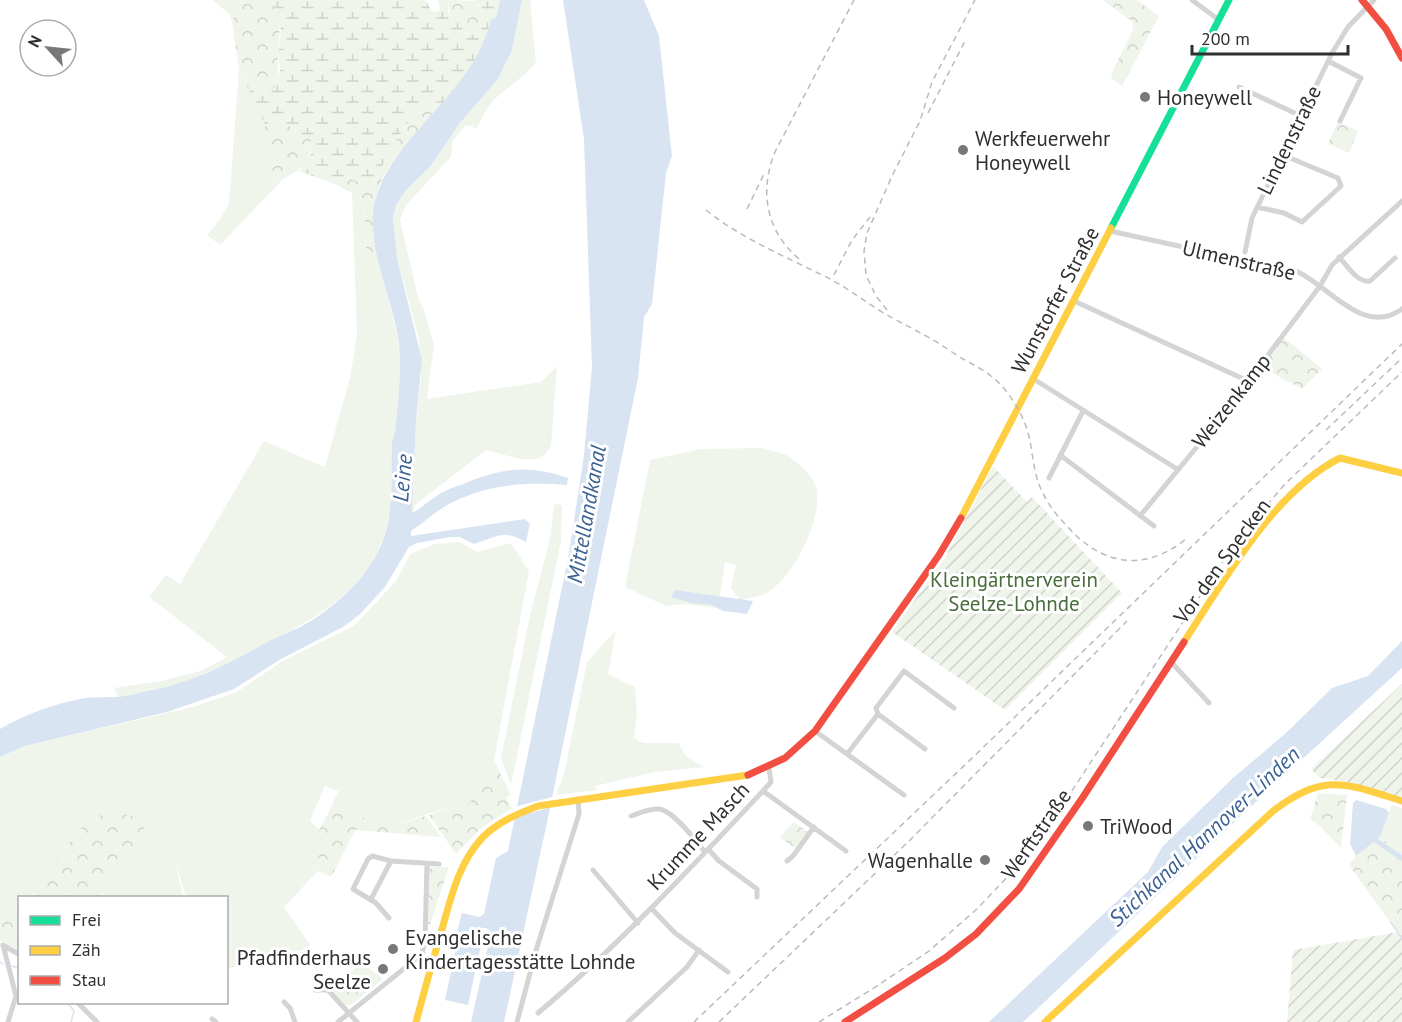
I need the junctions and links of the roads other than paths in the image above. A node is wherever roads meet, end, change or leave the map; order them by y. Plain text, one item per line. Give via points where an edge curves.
1 (1192, 0) edge
2 (1229, 0) edge
3 (1374, 0) edge
4 (1365, 3) edge
5 (1219, 20) junction
6 (1402, 58) edge
7 (1328, 61) junction
8 (1239, 87) dead end
9 (1300, 116) junction
10 (1340, 121) dead end
11 (1283, 155) junction
12 (1402, 201) edge
13 (1257, 207) junction
14 (1110, 231) junction
15 (1245, 252) dead end
16 (1340, 257) junction
17 (1395, 258) dead end
18 (1320, 286) junction
19 (1074, 301) junction
20 (1402, 309) edge
21 (1032, 378) junction
22 (1248, 381) junction
23 (1083, 411) junction
24 (1060, 455) junction
25 (1177, 470) junction
26 (1402, 473) edge
27 (1049, 478) dead end
28 (1140, 516) junction
29 (1154, 526) dead end
30 (900, 610) joint
31 (1171, 662) junction
32 (1209, 703) dead end
33 (954, 708) dead end
34 (878, 714) junction
35 (815, 731) junction
36 (925, 748) dead end
37 (847, 754) junction
38 (769, 768) junction
39 (764, 791) junction
40 (904, 795) dead end
41 (578, 799) junction
42 (1402, 801) edge
43 (631, 816) dead end
44 (814, 827) junction
45 (707, 851) junction
46 (846, 851) dead end
47 (392, 861) junction
48 (787, 861) dead end
49 (427, 864) junction
50 (439, 864) dead end
51 (593, 870) dead end
52 (757, 897) dead end
53 (371, 899) junction
54 (652, 909) junction
55 (388, 918) dead end
56 (638, 923) junction
57 (699, 950) junction
58 (18, 954) edge
59 (729, 972) dead end
60 (315, 990) dead end
61 (284, 1002) dead end
62 (79, 1004) edge
63 (349, 1013) junction
64 (538, 1013) dead end
65 (8, 1022) edge
66 (97, 1022) edge
67 (295, 1022) edge
68 (338, 1022) edge
69 (357, 1022) edge
70 (416, 1022) edge
71 (517, 1022) edge
72 (628, 1022) edge
73 (845, 1022) edge
74 (1045, 1022) edge

1 - 5 street
2 - 5 street, Wunstorfer Straße
3 - 4 street, Lindenstraße
4 - 6 street
4 - 7 street, Lindenstraße
5 - 14 street, Wunstorfer Straße
7 - 9 street, Lindenstraße
7 - 10 street via 1361,78
8 - 9 street
9 - 11 street, Lindenstraße
11 - 13 street, Lindenstraße
11 - 13 street via 1338,178 1341,186 1302,222
12 - 16 street, Ulmenstraße
13 - 15 street, Lindenstraße
14 - 18 street, Ulmenstraße via 1298,272
14 - 19 street, Wunstorfer Straße
16 - 17 street via 1366,282
16 - 18 street, Ulmenstraße
18 - 20 street via 1365,316 1381,318
18 - 22 street, Weizenkamp
19 - 21 street, Wunstorfer Straße
19 - 22 street
21 - 23 street
21 - 30 street, Wunstorfer Straße via 959,521
22 - 25 street, Weizenkamp
23 - 24 street
23 - 25 street
24 - 27 street
24 - 28 street
25 - 28 street, Weizenkamp
26 - 31 street, Vor den Specken via 1340,458 1325,465 1252,541
28 - 29 street
30 - 35 street, Krumme Masch
31 - 32 street
31 - 73 street, Werftstraße via 1019,889 976,934 945,958
33 - 34 street via 904,671 876,708
34 - 36 street
34 - 37 street
35 - 37 street
35 - 38 street, Krumme Masch via 797,751
37 - 40 street
38 - 39 street, Krumme Masch via 771,782
38 - 41 street via 748,775
39 - 44 street
39 - 45 street, Krumme Masch
41 - 70 street via 512,815 486,833 466,858
41 - 71 street via 577,822
42 - 74 street via 1335,784 1299,791
43 - 45 street via 662,808
44 - 46 street
44 - 48 street
45 - 52 street via 757,889
45 - 54 street, Krumme Masch
47 - 49 street
47 - 53 street
47 - 53 street via 372,856 368,859 353,889
49 - 50 street
49 - 63 street via 422,954
51 - 56 street
53 - 55 street
54 - 56 street, Krumme Masch
54 - 57 street
56 - 64 street, Krumme Masch
57 - 59 street
57 - 72 street via 687,967
58 - 65 street via 3,945 16,996
60 - 63 street via 328,990
61 - 67 street
62 - 66 street
63 - 68 street
63 - 69 street

